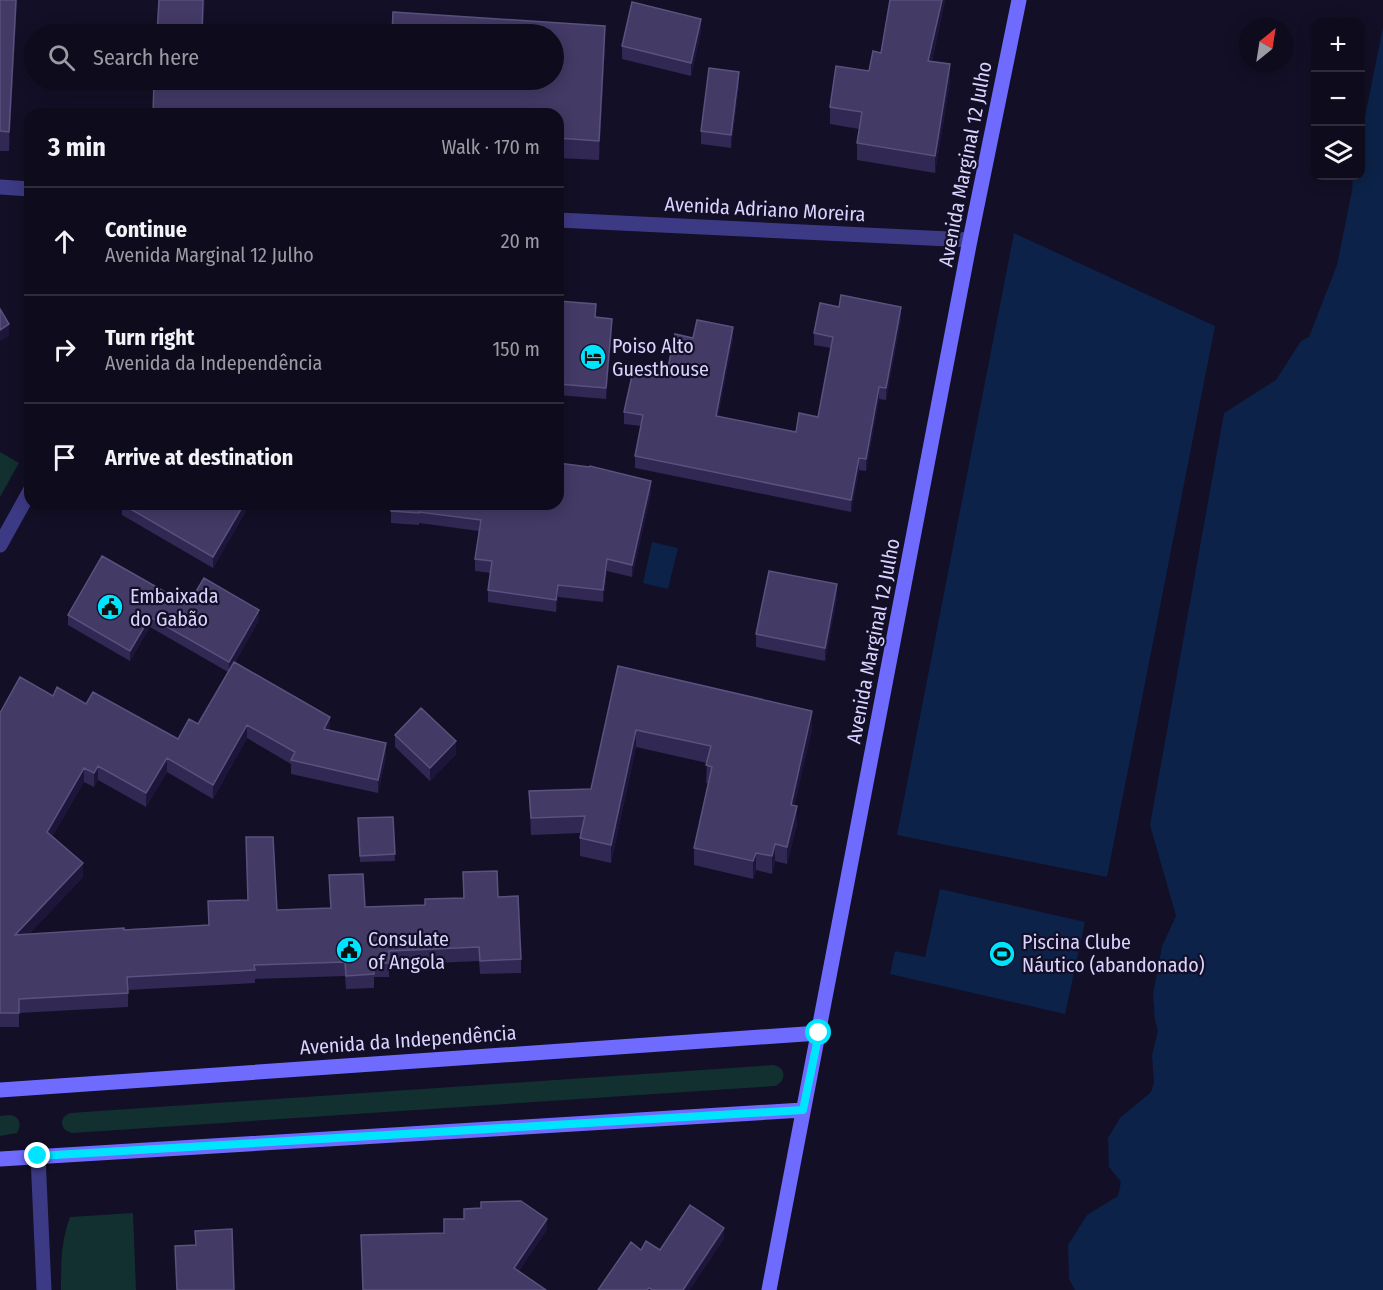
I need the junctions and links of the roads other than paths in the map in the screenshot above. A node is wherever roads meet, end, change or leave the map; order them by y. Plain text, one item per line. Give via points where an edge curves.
1 (1019, 0) edge
2 (0, 187) edge
3 (24, 189) edge
4 (564, 220) edge
5 (970, 240) junction
6 (24, 502) edge
7 (0, 545) edge
8 (819, 1033) junction
9 (0, 1090) edge
10 (803, 1110) junction
11 (38, 1156) junction
12 (0, 1159) edge
13 (44, 1290) edge
14 (769, 1290) edge

1 - 5 street, Avenida Marginal 12 Julho
2 - 3 street
4 - 5 street, Avenida Adriano Moreira
5 - 8 street, Avenida Marginal 12 Julho
6 - 7 street
8 - 9 street, Avenida da Independência
8 - 10 street, Avenida Marginal 12 Julho
10 - 11 street
10 - 14 street, Avenida Marginal 12 Julho
11 - 12 street
11 - 13 street

